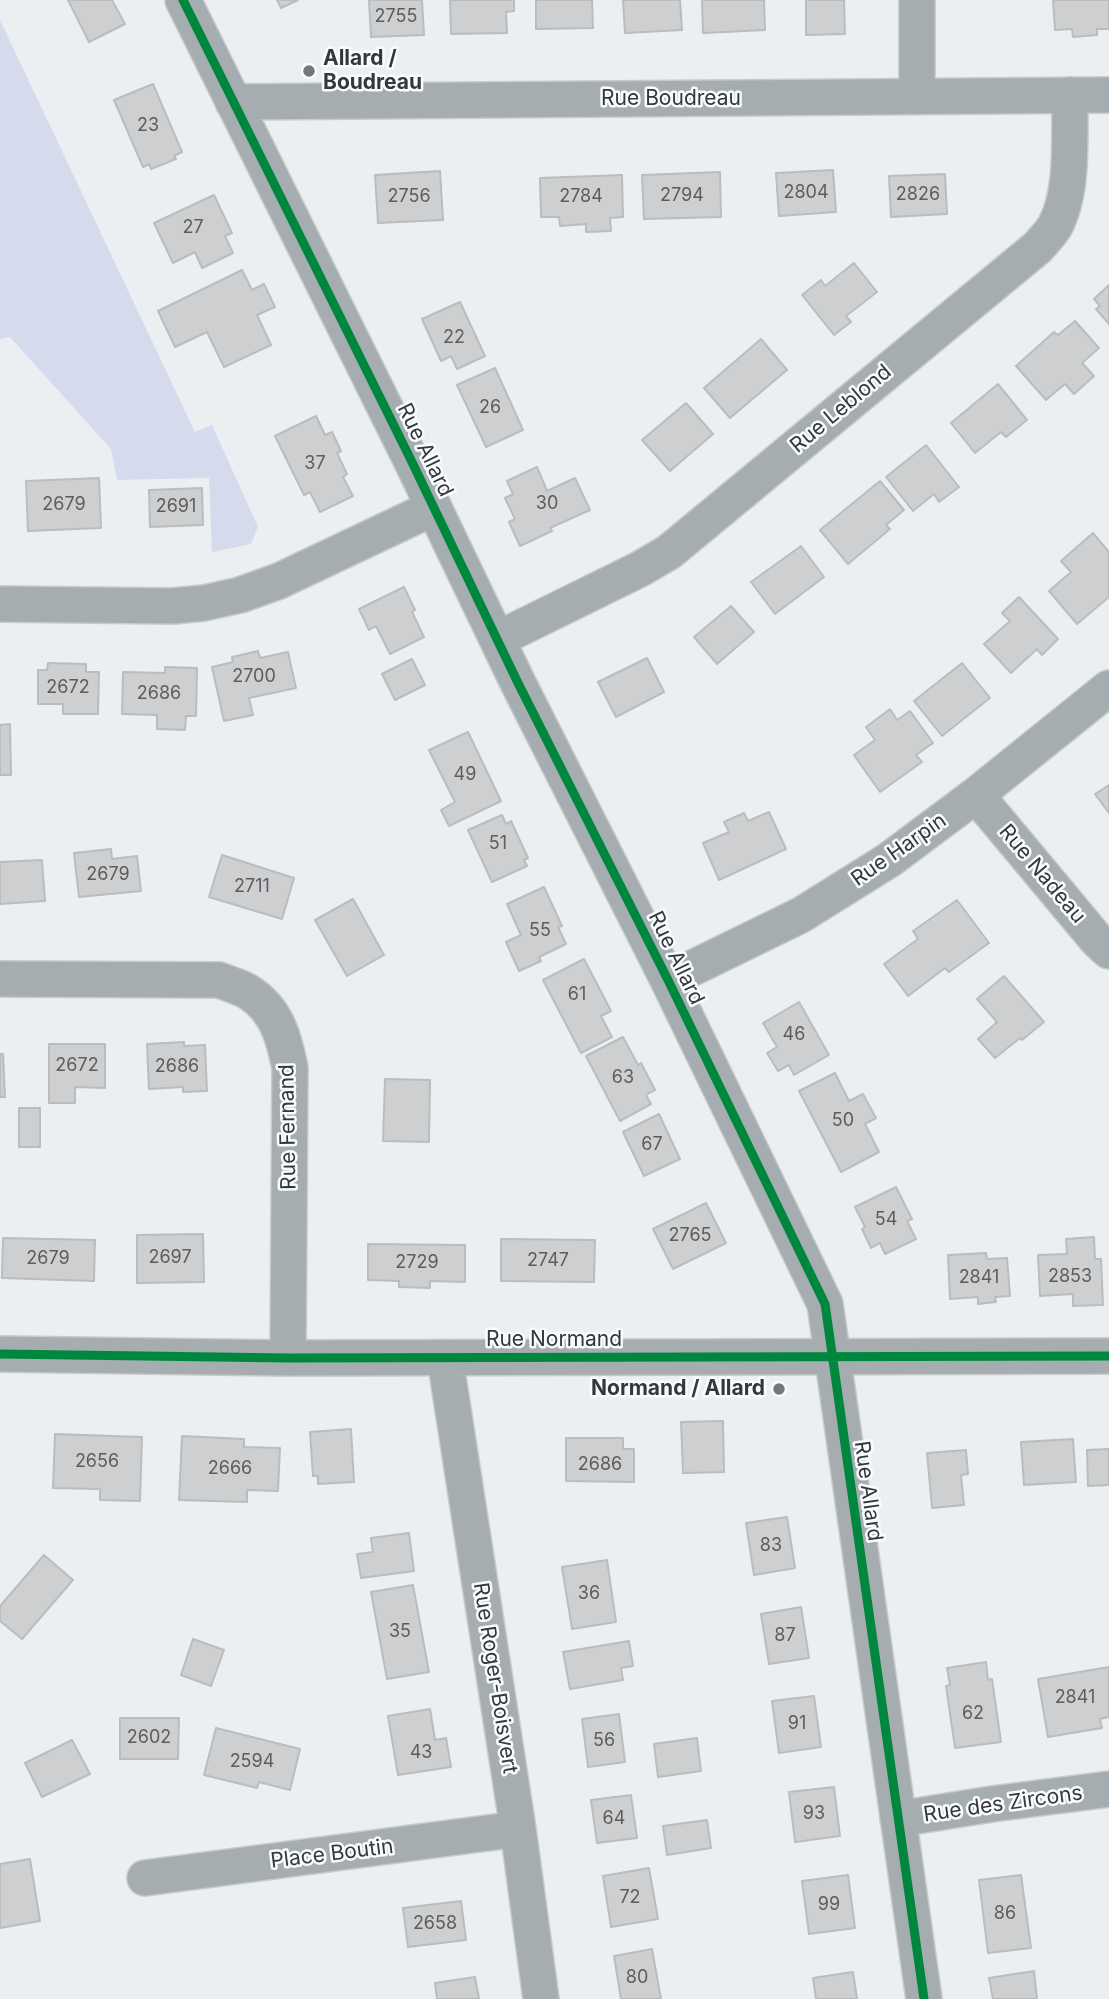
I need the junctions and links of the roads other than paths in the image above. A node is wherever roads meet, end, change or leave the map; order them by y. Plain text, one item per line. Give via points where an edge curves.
1 (183, 0) edge
2 (917, 0) edge
3 (1070, 95) junction
4 (1109, 95) edge
5 (917, 97) junction
6 (233, 102) junction
7 (433, 508) junction
8 (0, 604) edge
9 (498, 639) junction
10 (1109, 688) edge
11 (976, 795) junction
12 (1109, 951) edge
13 (0, 979) edge
14 (668, 980) junction
15 (0, 1354) edge
16 (833, 1356) junction
17 (1109, 1356) edge
18 (445, 1358) junction
19 (288, 1359) junction
20 (1109, 1789) edge
21 (898, 1819) junction
22 (519, 1829) junction
23 (145, 1878) dead end
24 (541, 1999) edge
25 (924, 1999) edge

1 - 6 street, Rue Allard
2 - 5 street
3 - 4 street, Rue Boudreau
3 - 5 street, Rue Boudreau
3 - 9 street, Rue Leblond via 1064,204 1055,227 1038,247 668,552
5 - 6 street, Rue Boudreau
6 - 7 street, Rue Allard
7 - 8 street via 240,596 173,606
7 - 9 street, Rue Allard
9 - 14 street, Rue Allard
10 - 11 street, Rue Harpin
11 - 12 street, Rue Nadeau
11 - 14 street, Rue Harpin via 889,860 801,915
13 - 19 street, Rue Fernand via 219,980 249,992 271,1011 285,1040 290,1068
14 - 16 street, Rue Allard via 825,1304
15 - 19 street, Rue Normand
16 - 17 street, Rue Normand
16 - 18 street, Rue Normand
16 - 21 street, Rue Allard
18 - 19 street, Rue Normand
18 - 22 street, Rue Roger-Boisvert
20 - 21 street, Rue des Zircons
21 - 25 street, Rue Allard
22 - 23 street, Place Boutin
22 - 24 street, Rue Roger-Boisvert

